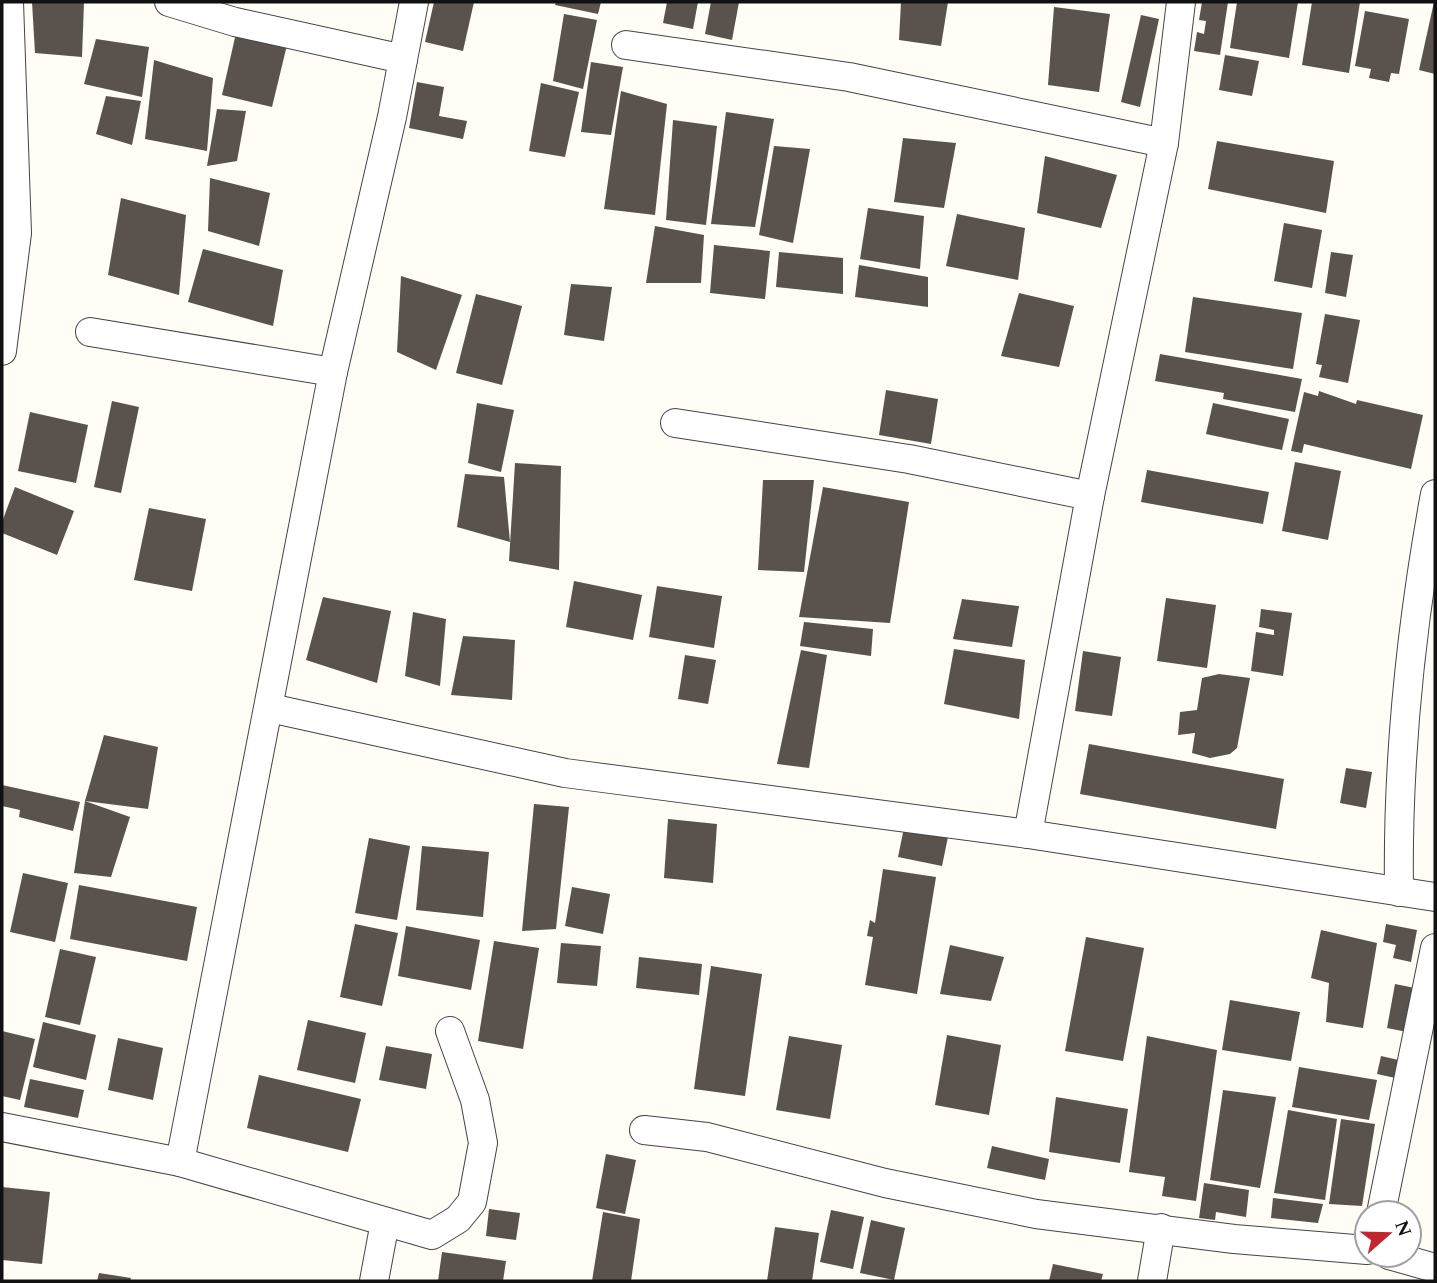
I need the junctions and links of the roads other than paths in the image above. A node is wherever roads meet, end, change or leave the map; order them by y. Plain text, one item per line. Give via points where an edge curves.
1 (9, 2) edge
2 (169, 2) edge
3 (414, 2) edge
4 (1181, 2) edge
5 (626, 45) dead end
6 (403, 59) junction
7 (1164, 143) junction
8 (90, 332) dead end
9 (2, 351) edge
10 (333, 372) junction
11 (674, 423) dead end
12 (1435, 494) edge
13 (1090, 496) junction
14 (270, 708) junction
15 (1028, 834) junction
16 (1399, 892) junction
17 (1435, 897) edge
18 (1435, 948) edge
19 (450, 1031) dead end
20 (2, 1127) edge
21 (644, 1130) dead end
22 (180, 1162) junction
23 (1384, 1199) edge
24 (385, 1222) junction
25 (1161, 1228) junction
26 (1353, 1249) edge
27 (374, 1281) edge
28 (1152, 1281) edge

1 - 9 street via 17,233
2 - 6 street via 234,22
3 - 6 street
4 - 7 street
5 - 7 street via 849,77
6 - 10 street
7 - 13 street
8 - 10 street
10 - 14 street
11 - 13 street via 909,459
12 - 16 street via 1410,648 1398,820
13 - 15 street
14 - 15 street via 565,773
14 - 22 street
15 - 16 street
16 - 17 street
18 - 23 street
19 - 24 street via 475,1100 483,1143 472,1202 458,1219 432,1234
20 - 22 street
21 - 25 street via 708,1137 885,1183 1036,1214
22 - 24 street
24 - 27 street
25 - 26 street
25 - 28 street

